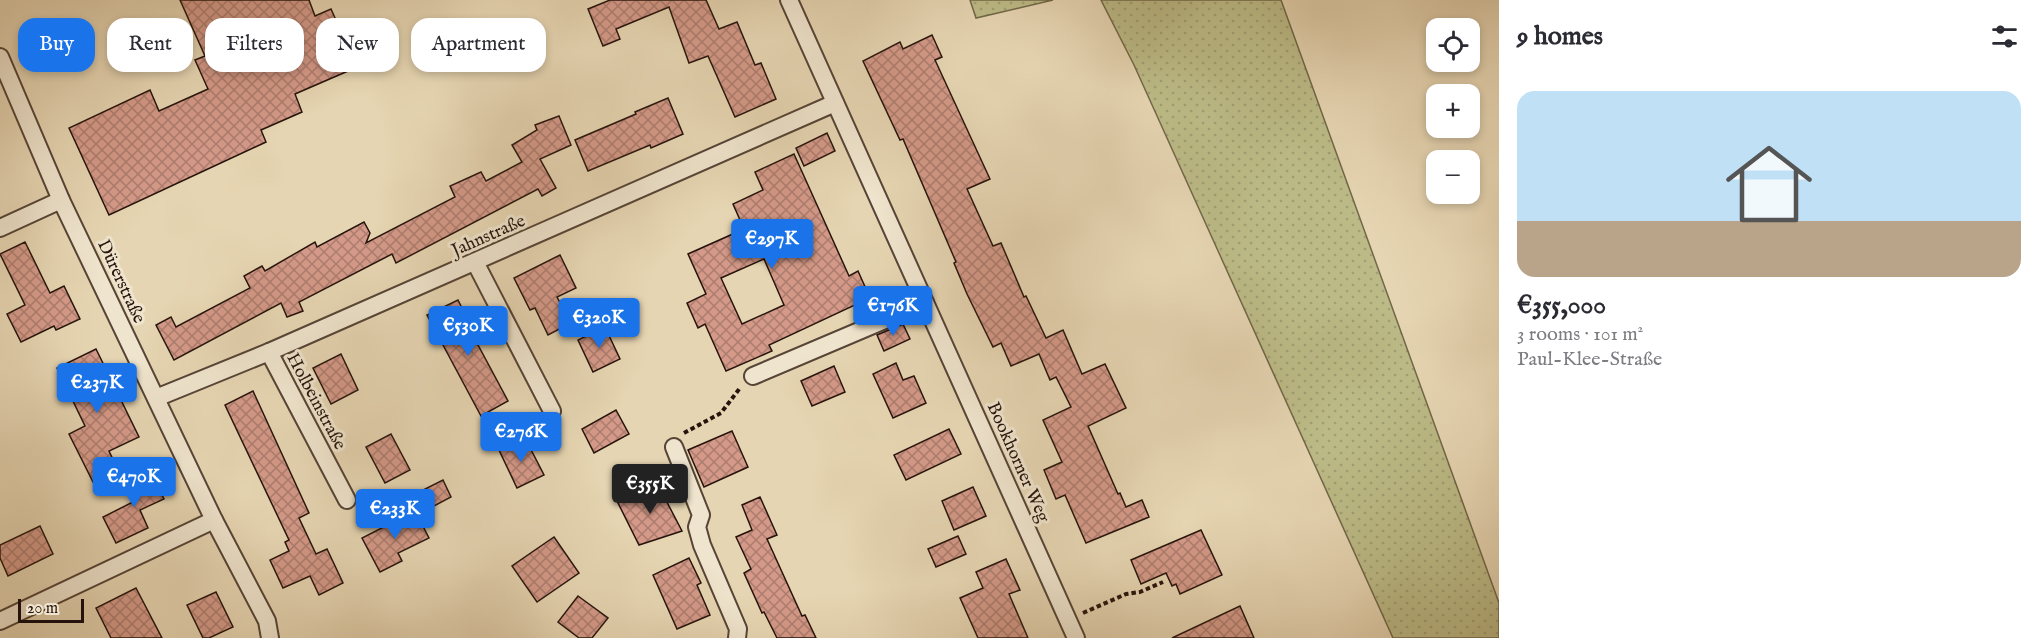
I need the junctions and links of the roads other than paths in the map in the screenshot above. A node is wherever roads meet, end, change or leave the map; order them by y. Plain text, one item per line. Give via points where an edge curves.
1 (789, 0) edge
2 (0, 57) edge
3 (835, 103) junction
4 (61, 200) junction
5 (0, 228) edge
6 (475, 262) junction
7 (925, 303) junction
8 (268, 352) junction
9 (753, 376) road end
10 (156, 398) junction
11 (552, 411) dead end
12 (674, 447) road end
13 (347, 500) dead end
14 (214, 520) junction
15 (0, 621) edge
16 (270, 638) edge
17 (737, 638) edge
18 (1076, 638) edge

1 - 3 street, Bookhorner Weg
2 - 4 street, Dürerstraße
3 - 6 street, Jahnstraße
3 - 7 street, Bookhorner Weg
4 - 5 street
4 - 10 street, Dürerstraße
6 - 8 street, Jahnstraße
6 - 11 street
7 - 9 street
7 - 18 street, Bookhorner Weg
8 - 10 street, Jahnstraße
8 - 13 street, Holbeinstraße
10 - 14 street, Dürerstraße
12 - 17 street via 701,514 698,527 702,545 738,629
14 - 15 street
14 - 16 street, Dürerstraße via 267,621

